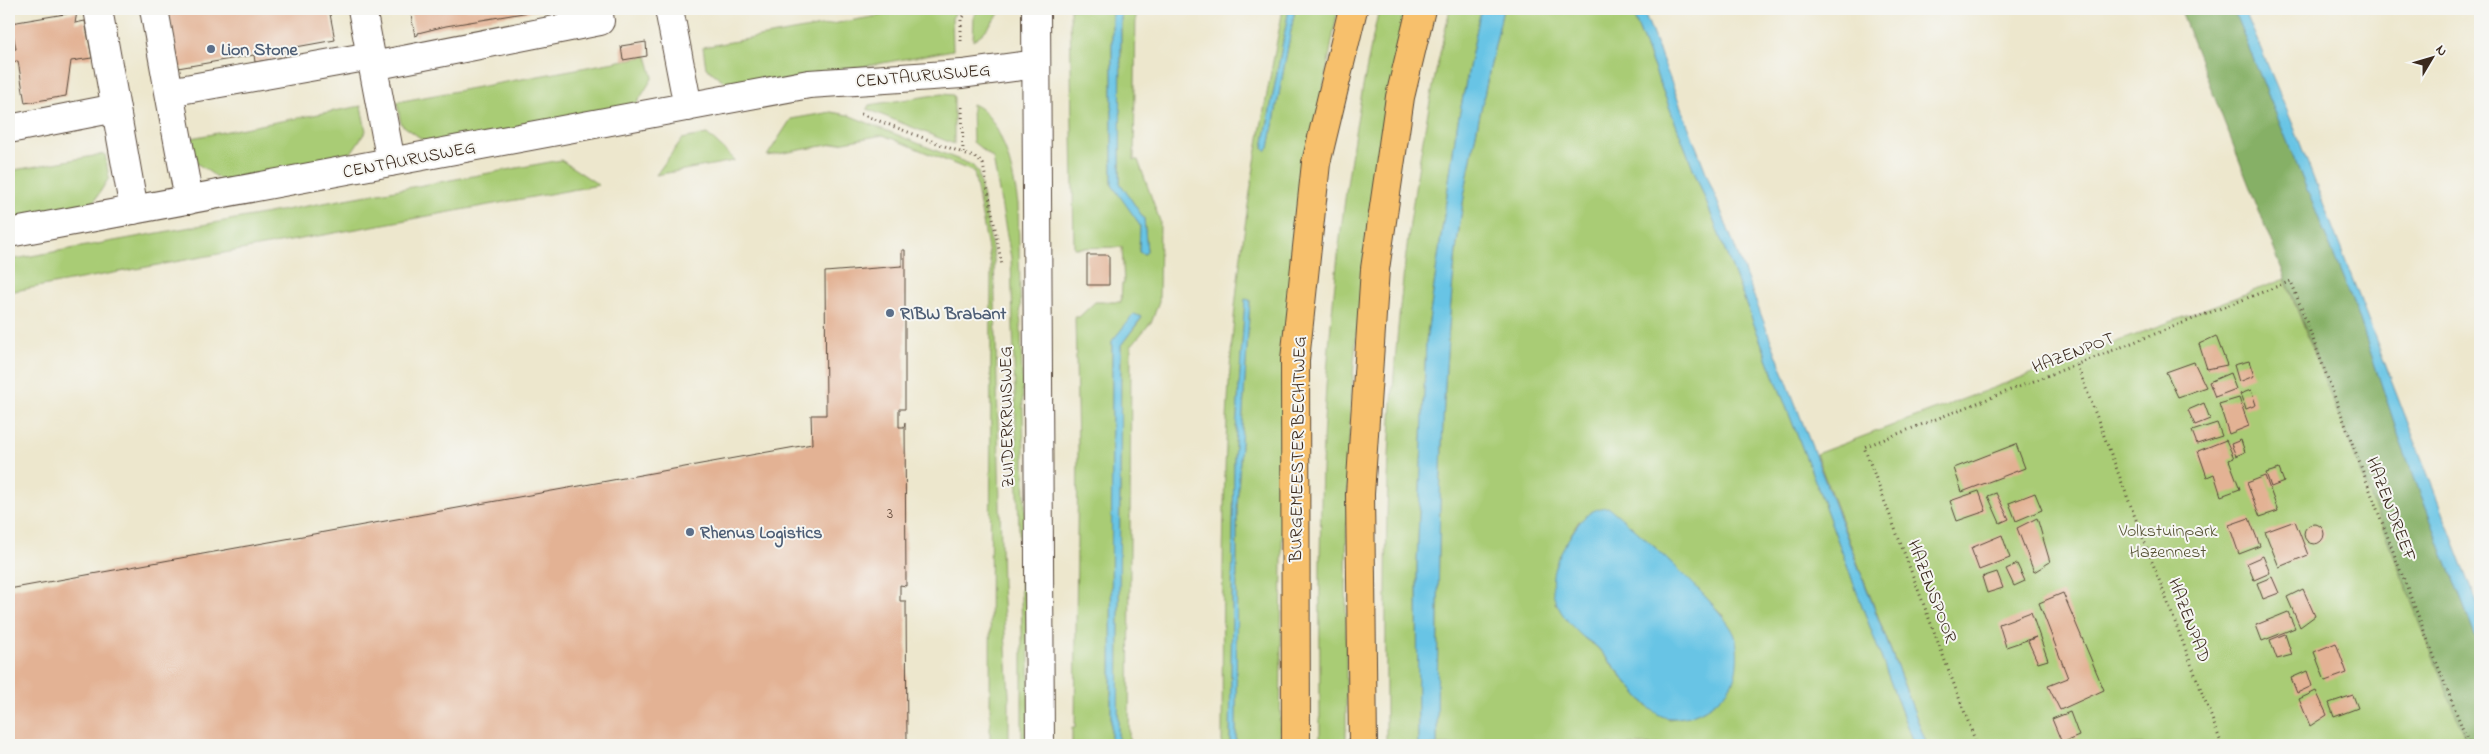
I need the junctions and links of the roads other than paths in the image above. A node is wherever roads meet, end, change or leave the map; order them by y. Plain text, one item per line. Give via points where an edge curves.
1 (98, 9) edge
2 (154, 9) edge
3 (362, 9) edge
4 (598, 9) edge
5 (669, 9) edge
6 (1036, 9) edge
7 (1353, 9) edge
8 (1421, 9) edge
9 (372, 61) junction
10 (1036, 64) junction
11 (169, 92) junction
12 (688, 107) junction
13 (116, 108) junction
14 (9, 129) edge
15 (391, 162) junction
16 (189, 200) junction
17 (134, 210) junction
18 (9, 233) edge
19 (1040, 745) edge
20 (1296, 745) edge
21 (1363, 745) edge

1 - 13 street
2 - 11 street
3 - 9 street
4 - 9 street via 600,21
5 - 12 street
6 - 10 street, ZUIDERKRUISWEG
7 - 20 main road, BURGEMEESTER BECHTWEG via 1316,163 1295,360
8 - 21 main road via 1400,97 1375,269 1360,494
9 - 11 street
9 - 15 street
10 - 12 street, CENTAURUSWEG via 962,74 809,84
10 - 19 street, ZUIDERKRUISWEG
11 - 16 street
12 - 15 street, CENTAURUSWEG
13 - 14 street
13 - 17 street
15 - 16 street, CENTAURUSWEG
16 - 17 street, CENTAURUSWEG
17 - 18 street, CENTAURUSWEG

